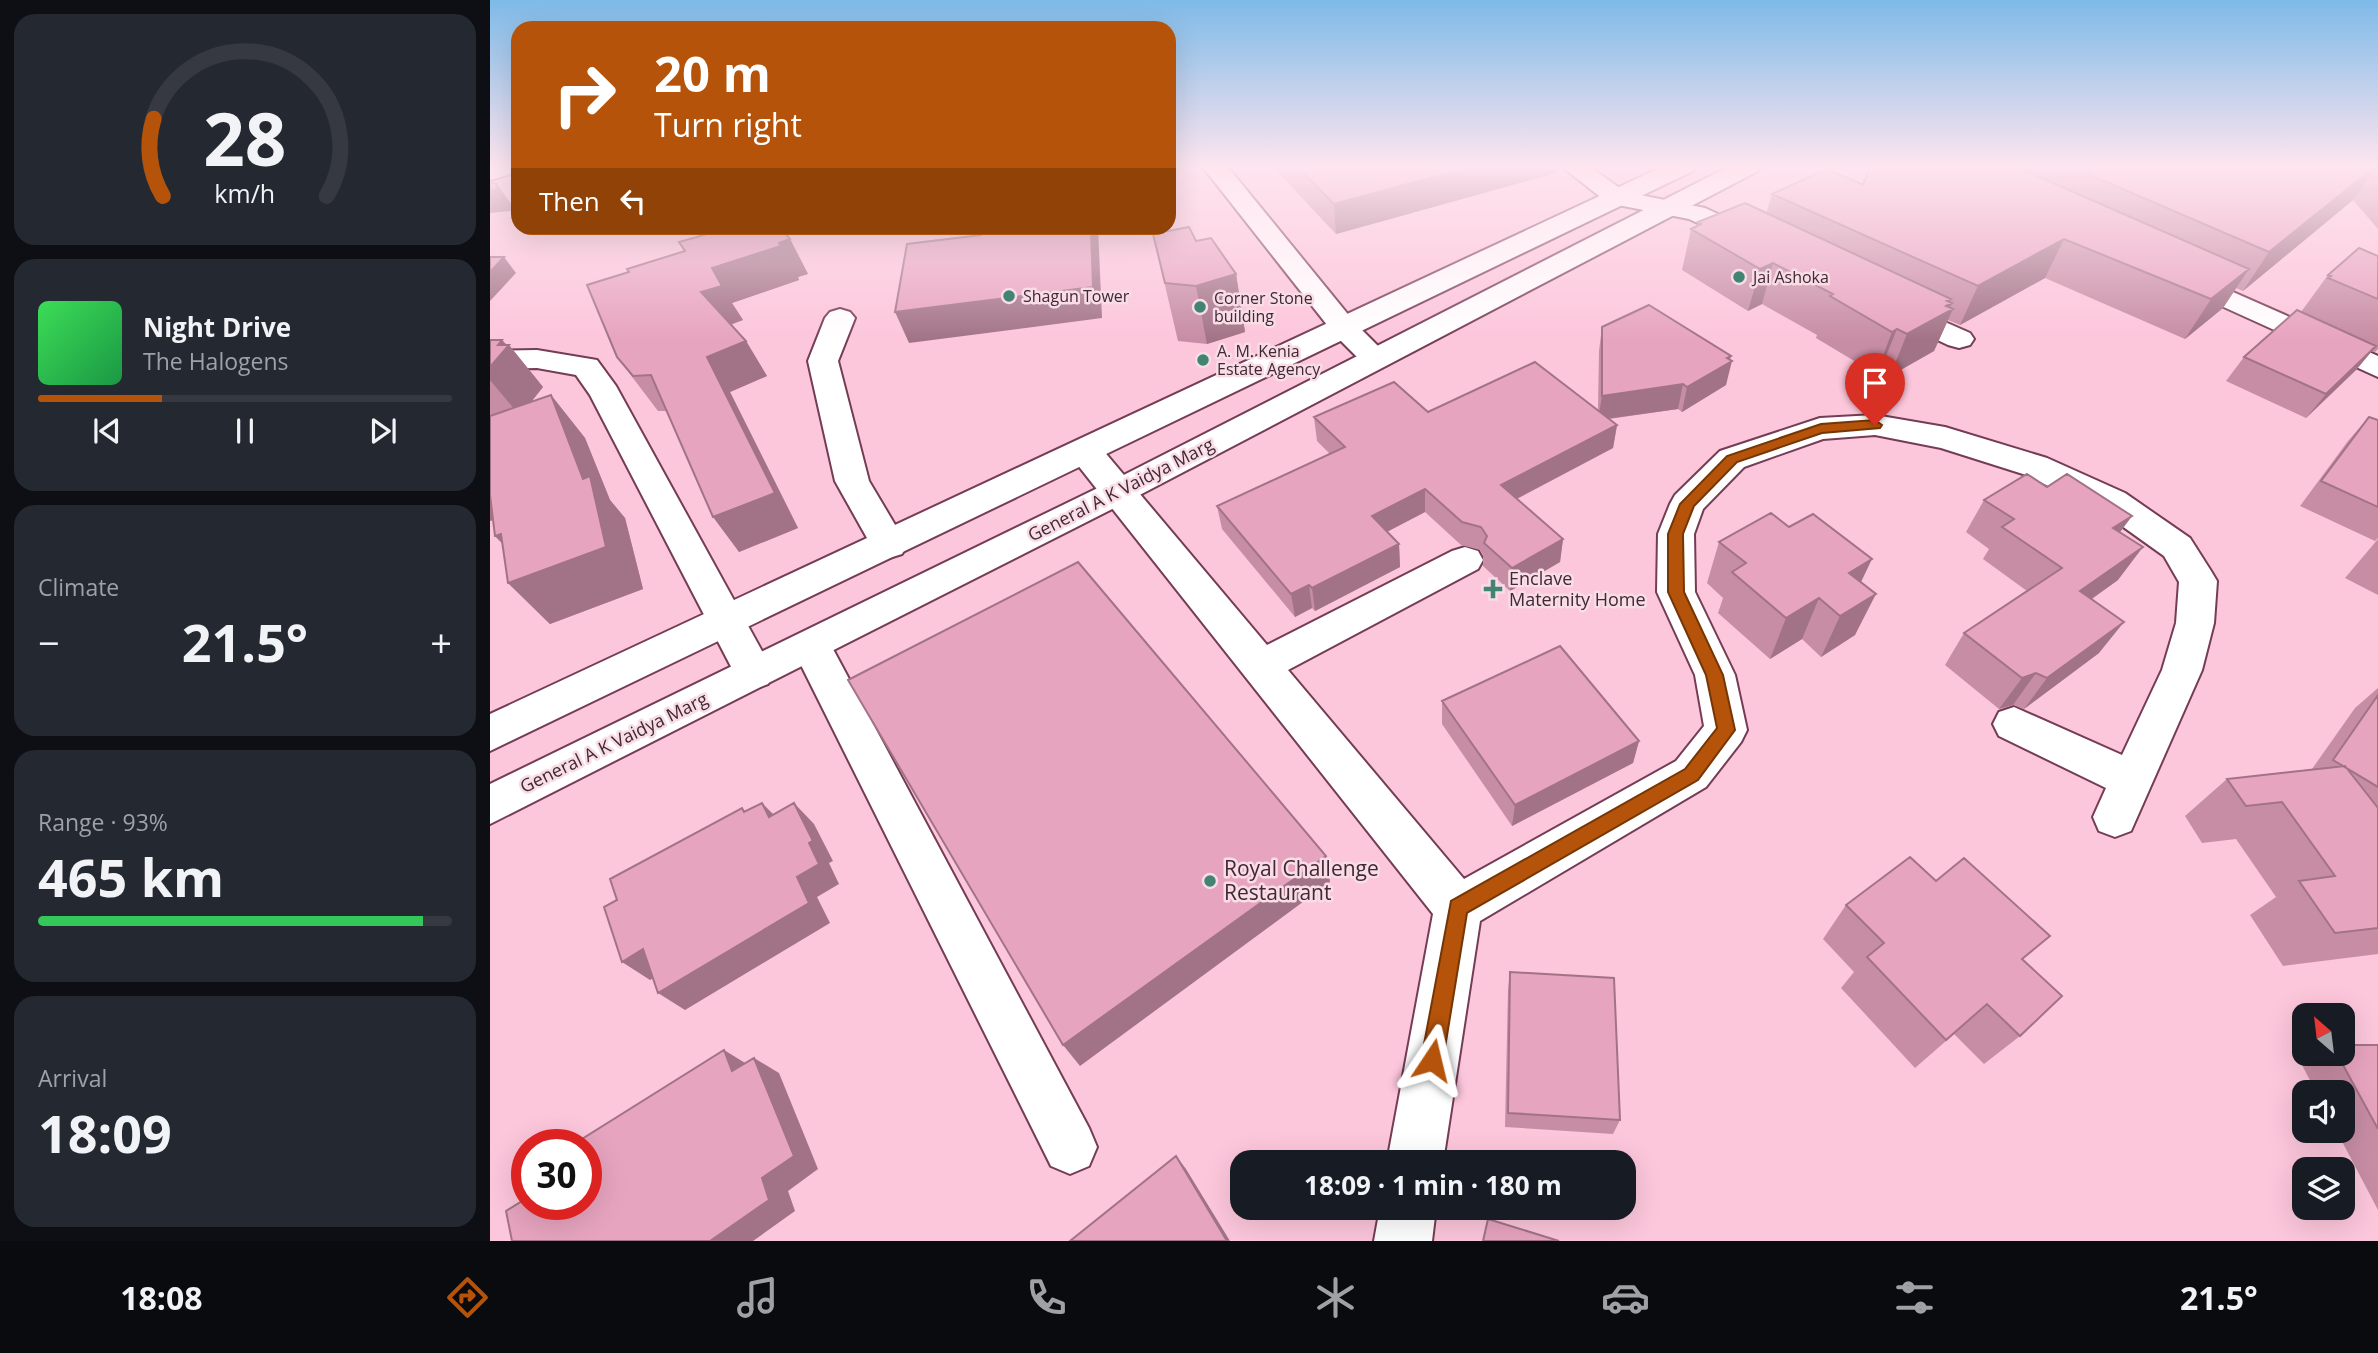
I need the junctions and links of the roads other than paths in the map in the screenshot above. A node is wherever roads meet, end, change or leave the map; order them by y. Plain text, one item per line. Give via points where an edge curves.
1 (1261, 224) edge
2 (1563, 224) edge
3 (1635, 224) edge
4 (1717, 224) edge
5 (1771, 250) edge
6 (2166, 270) edge
7 (1872, 298) edge
8 (839, 318) dead end
9 (1345, 329) junction
10 (1959, 340) dead end
11 (1376, 359) junction
12 (490, 360) edge
13 (2378, 368) edge
14 (1085, 451) junction
15 (1120, 491) junction
16 (889, 545) junction
17 (1465, 560) dead end
18 (729, 622) junction
19 (812, 647) junction
20 (1261, 666) junction
21 (754, 673) junction
22 (2014, 724) dead end
23 (490, 733) edge
24 (2133, 779) junction
25 (490, 805) edge
26 (2115, 817) dead end
27 (1458, 908) junction
28 (1070, 1147) dead end
29 (1417, 1150) edge
30 (1407, 1220) edge
31 (1404, 1241) edge

1 - 9 main road
2 - 9 main road
3 - 11 main road, General A K Vaidya Marg
4 - 5 main road
6 - 13 main road
7 - 10 main road
8 - 16 main road via 823,361 852,481
9 - 11 main road
9 - 14 main road
11 - 15 main road, General A K Vaidya Marg
12 - 18 main road via 537,359 586,367 605,393
14 - 15 main road
14 - 16 main road
15 - 19 main road, General A K Vaidya Marg
15 - 20 main road
16 - 18 main road
17 - 20 main road
18 - 21 main road
18 - 23 main road
19 - 21 main road, General A K Vaidya Marg
19 - 28 main road
20 - 27 main road
21 - 25 main road, General A K Vaidya Marg
22 - 24 main road
24 - 26 main road
24 - 27 main road via 2182,670 2195,624 2198,581 2177,547 2113,502 2035,466 1945,438 1875,425 1821,429 1732,459 1688,504 1676,534 1676,592 1715,675 1726,730 1691,775
27 - 29 main road
30 - 31 main road

